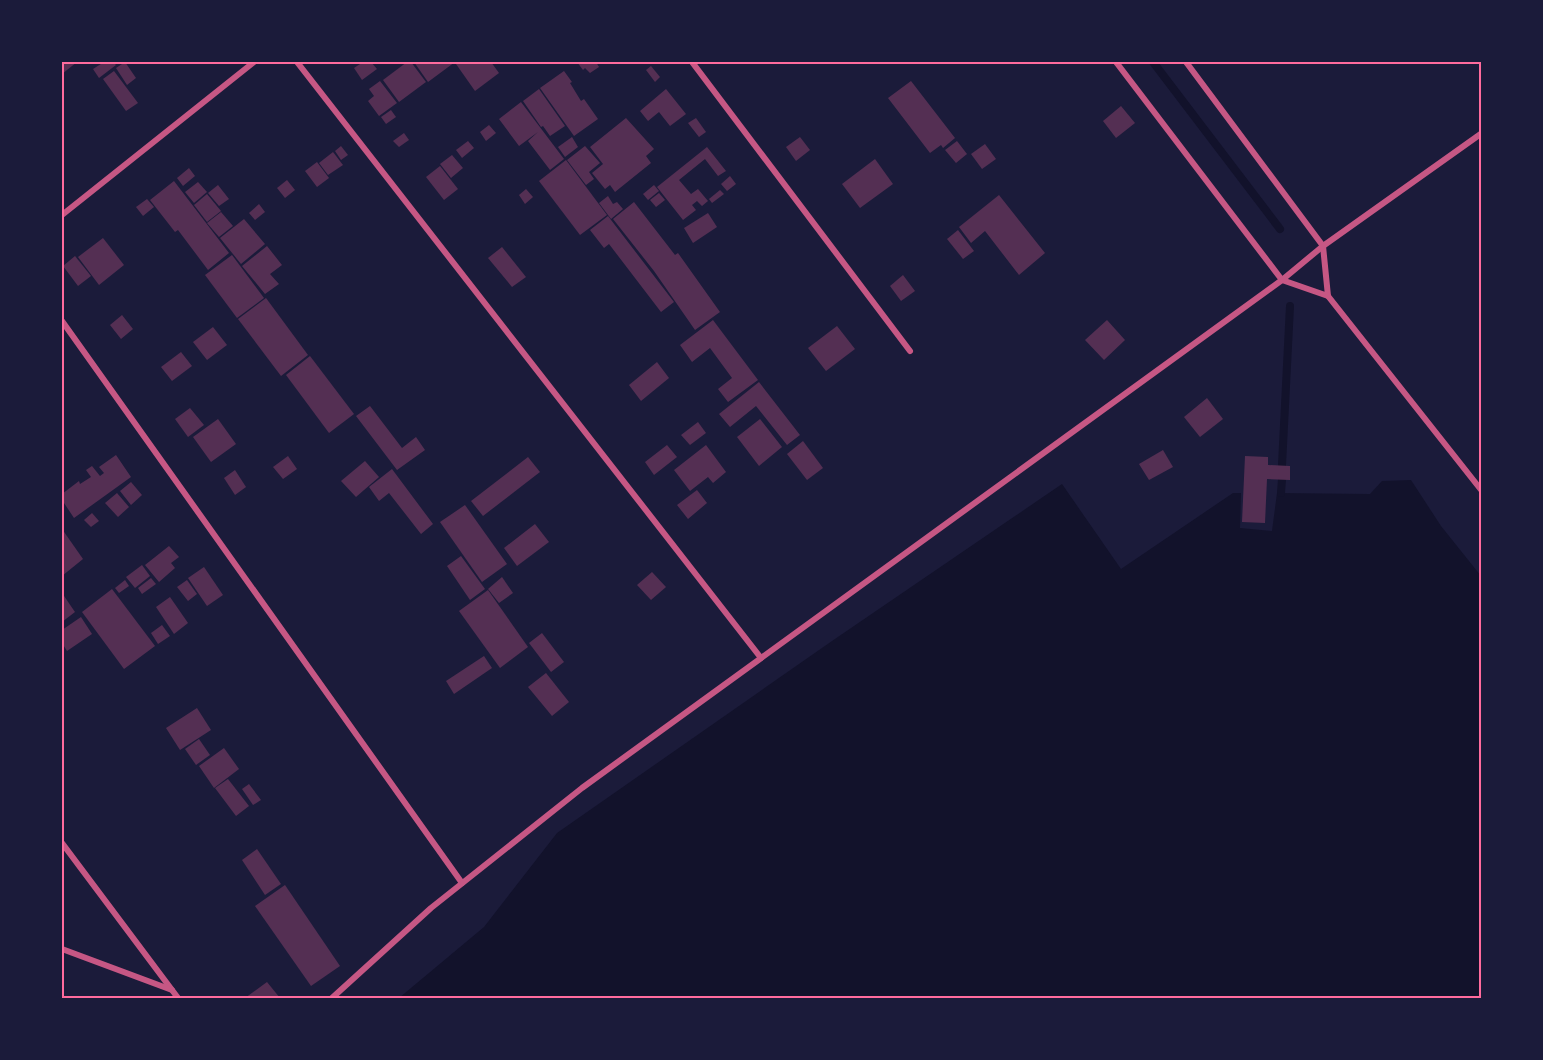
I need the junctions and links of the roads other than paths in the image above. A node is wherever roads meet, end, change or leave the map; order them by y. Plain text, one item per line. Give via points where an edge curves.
1 (254, 62) edge
2 (297, 62) edge
3 (692, 62) edge
4 (1116, 62) edge
5 (1186, 62) edge
6 (1482, 134) edge
7 (62, 215) edge
8 (1323, 246) junction
9 (1282, 280) junction
10 (1328, 296) junction
11 (62, 321) edge
12 (910, 351) dead end
13 (1482, 491) edge
14 (761, 658) junction
15 (62, 843) edge
16 (462, 883) junction
17 (62, 949) edge
18 (172, 990) junction
19 (178, 999) edge
20 (332, 999) edge

1 - 7 street
2 - 14 street
3 - 12 street
4 - 9 street
5 - 8 street
6 - 8 street
8 - 9 street
8 - 10 street
9 - 10 street
9 - 14 street
10 - 13 street
11 - 16 street
14 - 16 street via 582,788
15 - 18 street
16 - 20 street
17 - 18 street
18 - 19 street

